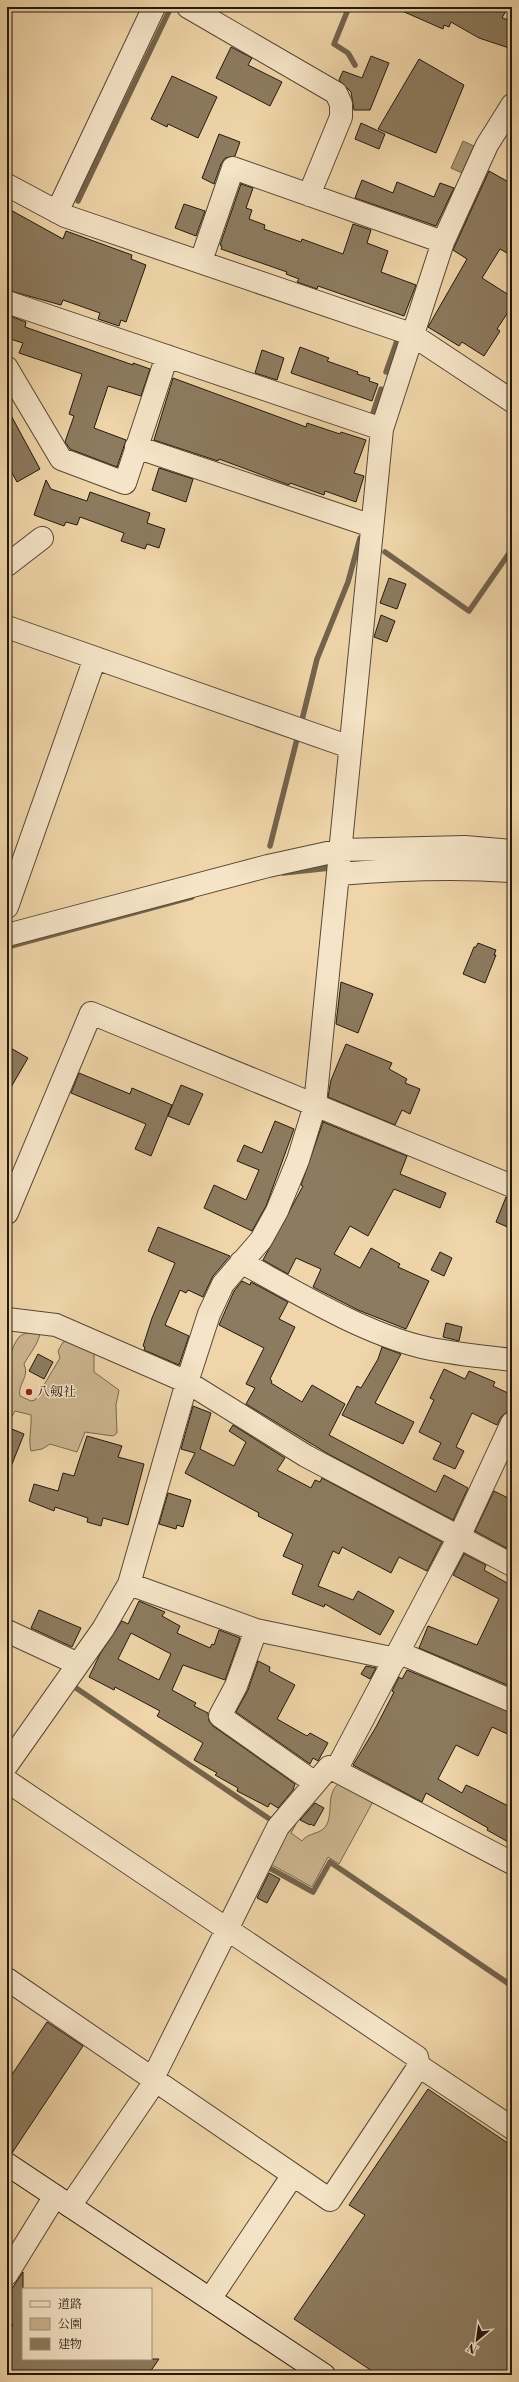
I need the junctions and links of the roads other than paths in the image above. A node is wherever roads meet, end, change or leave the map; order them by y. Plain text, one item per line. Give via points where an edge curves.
1 (154, 7) edge
2 (188, 7) edge
3 (512, 105) edge
4 (7, 185) edge
5 (309, 195) junction
6 (57, 212) junction
7 (442, 242) junction
8 (202, 261) junction
9 (7, 302) edge
10 (411, 334) junction
11 (167, 356) junction
12 (7, 368) edge
13 (512, 401) edge
14 (382, 429) junction
15 (136, 447) junction
16 (372, 526) junction
17 (42, 538) dead end
18 (7, 564) edge
19 (7, 627) edge
20 (95, 658) junction
21 (350, 747) junction
22 (341, 850) junction
23 (512, 851) edge
24 (15, 857) edge
25 (512, 871) edge
26 (339, 874) junction
27 (7, 908) edge
28 (7, 935) edge
29 (315, 1105) junction
30 (512, 1186) edge
31 (7, 1213) edge
32 (241, 1262) junction
33 (7, 1320) edge
34 (512, 1360) edge
35 (187, 1382) junction
36 (512, 1423) edge
37 (459, 1537) junction
38 (512, 1565) edge
39 (129, 1584) junction
40 (256, 1630) junction
41 (7, 1631) edge
42 (398, 1656) junction
43 (78, 1664) junction
44 (512, 1701) edge
45 (7, 1765) edge
46 (336, 1770) junction
47 (7, 1781) edge
48 (315, 1783) junction
49 (512, 1863) edge
50 (228, 1928) junction
51 (7, 1979) edge
52 (420, 2066) junction
53 (154, 2079) junction
54 (512, 2128) edge
55 (7, 2164) edge
56 (293, 2175) junction
57 (62, 2201) junction
58 (7, 2274) edge
59 (210, 2299) junction
60 (324, 2375) edge

1 - 6 street
2 - 5 street via 336,93 341,104 341,116
3 - 7 street via 487,145
4 - 6 street
5 - 7 street
5 - 8 street via 233,168
6 - 8 street
7 - 10 street
8 - 10 street
9 - 11 street
10 - 13 street
10 - 14 street
11 - 14 street
11 - 15 street
12 - 15 street via 61,460 125,483
14 - 16 street
15 - 16 street
16 - 21 street
17 - 18 street
19 - 20 street
20 - 21 street
20 - 24 street
21 - 22 street
22 - 23 street via 465,847
22 - 26 street
22 - 28 street via 268,866
24 - 27 street
25 - 26 street via 413,868
26 - 29 street
29 - 30 street
29 - 31 street via 91,1013
29 - 32 street via 298,1160 277,1211 261,1240
32 - 34 street via 317,1303 385,1335 422,1347
32 - 35 street via 223,1284 209,1314
33 - 35 street via 56,1325
35 - 37 street via 306,1456
35 - 39 street
36 - 37 street
37 - 38 street
37 - 42 street
39 - 40 street
39 - 43 street via 103,1629
40 - 42 street
40 - 48 street via 236,1686 220,1716
41 - 43 street
42 - 44 street
42 - 46 street
43 - 45 street
46 - 48 street via 329,1767
46 - 49 street
47 - 50 street
48 - 50 street via 278,1827
50 - 52 street via 417,2057
50 - 53 street
51 - 53 street
52 - 54 street
52 - 56 street via 330,2200
53 - 56 street
53 - 57 street
55 - 57 street
56 - 59 street
57 - 58 street
57 - 59 street
59 - 60 street

